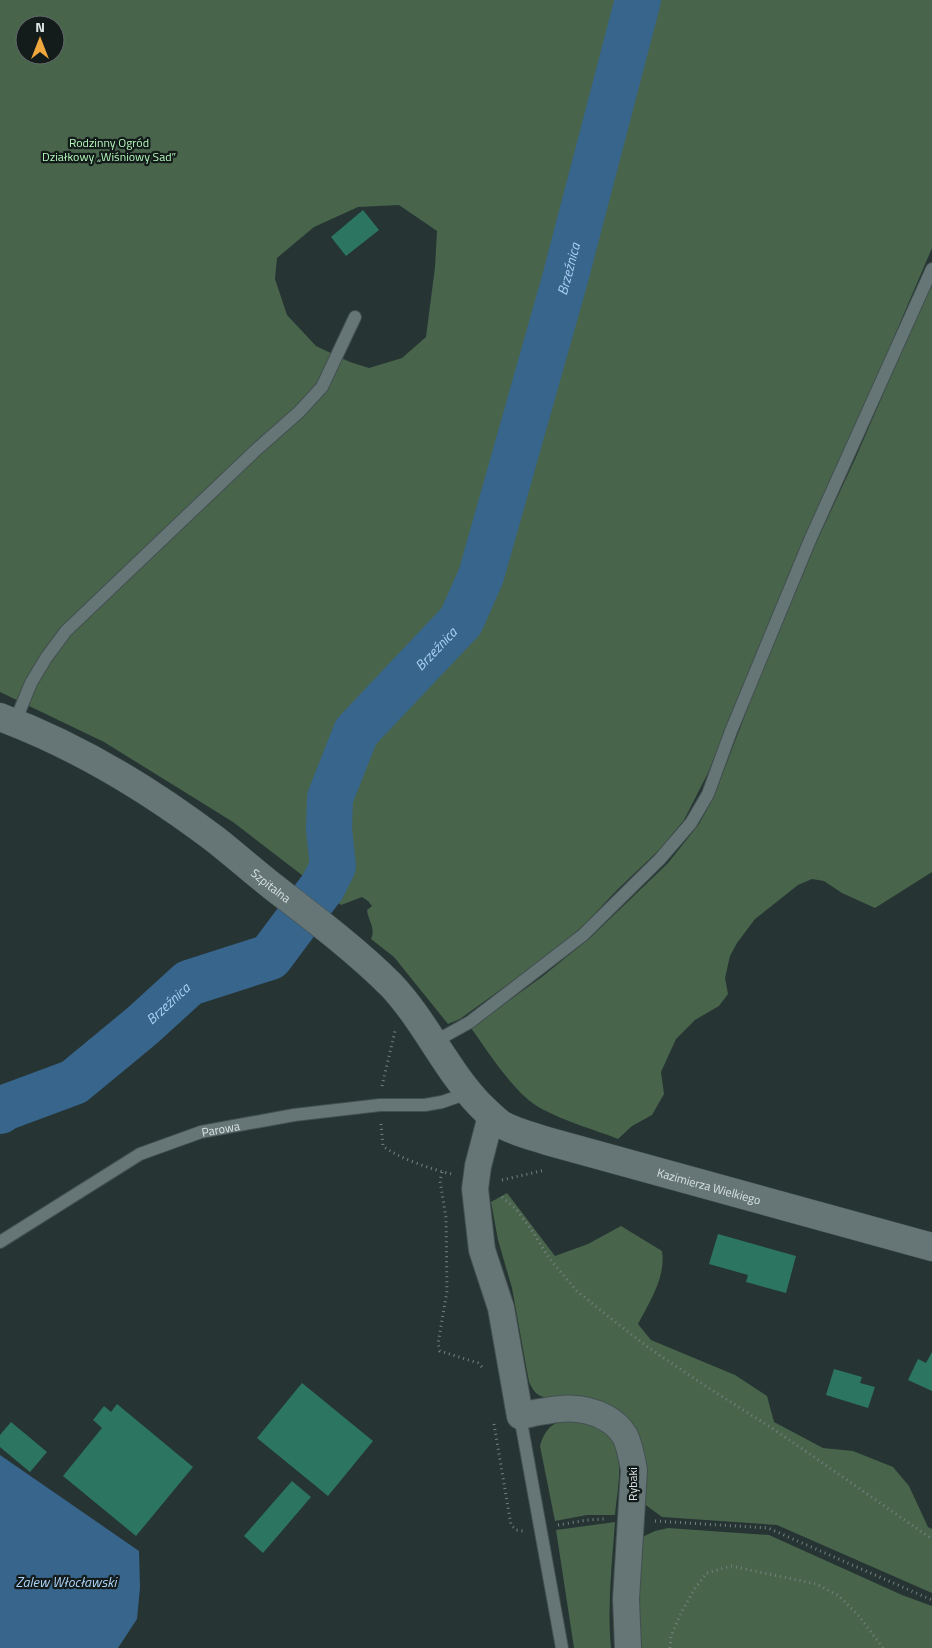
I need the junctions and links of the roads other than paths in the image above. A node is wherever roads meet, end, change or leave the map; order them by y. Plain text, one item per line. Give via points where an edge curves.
1 (932, 269) edge
2 (355, 317) dead end
3 (7, 720) edge
4 (434, 1042) junction
5 (468, 1092) junction
6 (491, 1116) junction
7 (0, 1242) edge
8 (932, 1247) edge
9 (520, 1416) junction
10 (562, 1648) edge
11 (628, 1648) edge

1 - 4 lane via 810,540 708,794 691,822 660,859 583,935 470,1022
2 - 3 lane via 322,387 66,631
3 - 4 street, Szpitalna via 58,741 129,781 216,840 392,986
4 - 5 street, Szpitalna
5 - 6 street, Szpitalna
5 - 7 lane, Parowa via 425,1105 380,1104 201,1132 140,1154
6 - 8 street, Kazimierza Wielkiego via 547,1141
6 - 9 street via 476,1184 482,1250 501,1308
9 - 10 lane
9 - 11 street, Rybaki via 574,1408 595,1412 614,1423 625,1436 634,1470 626,1599

